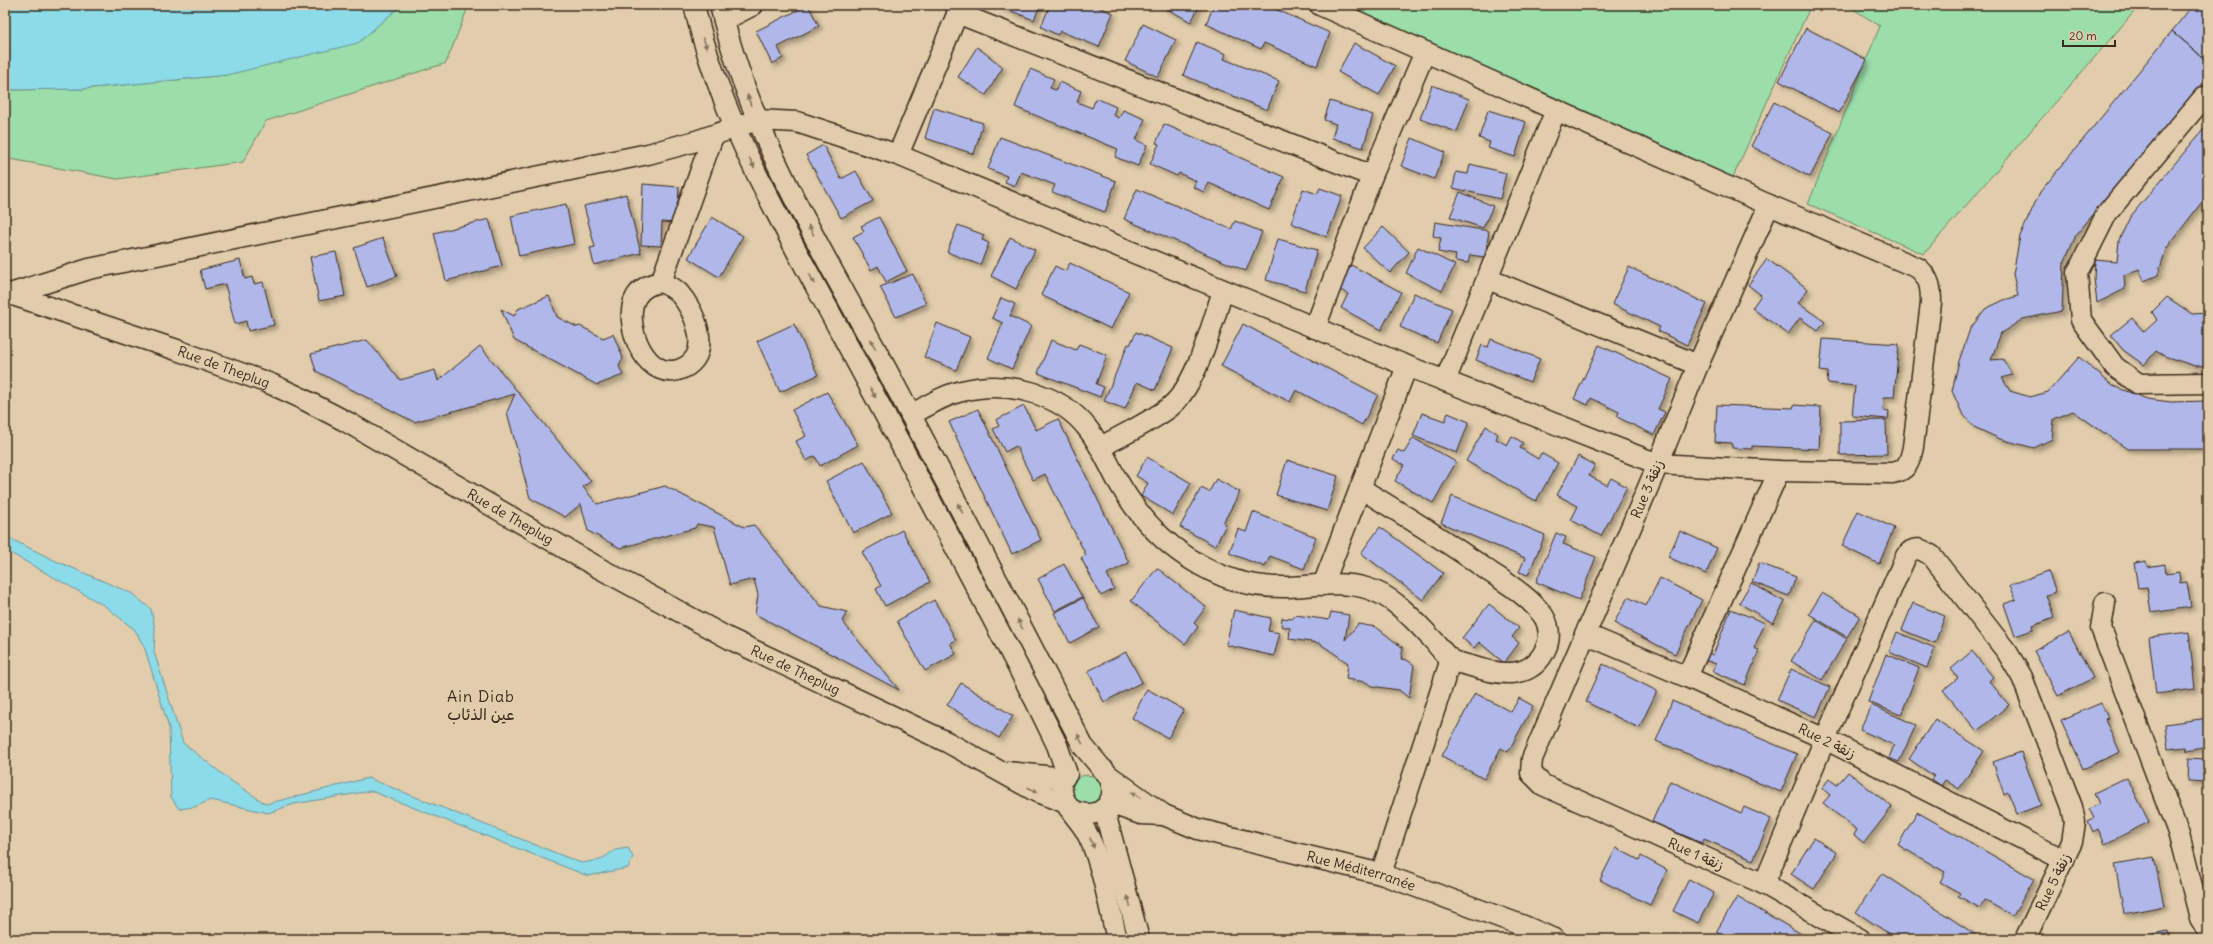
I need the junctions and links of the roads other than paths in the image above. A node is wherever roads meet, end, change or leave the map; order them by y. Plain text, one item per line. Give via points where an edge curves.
1 (694, 5) edge
2 (753, 5) edge
3 (1320, 5) edge
4 (959, 9) edge
5 (722, 12) edge
6 (1425, 52) junction
7 (2204, 97) dead end
8 (1556, 110) junction
9 (757, 120) junction
10 (735, 127) junction
11 (713, 136) junction
12 (898, 155) junction
13 (1372, 176) junction
14 (1769, 205) junction
15 (1488, 279) junction
16 (661, 282) dead end
17 (1223, 291) junction
18 (8, 293) edge
19 (1316, 328) junction
20 (1698, 365) junction
21 (1407, 366) junction
22 (1445, 380) junction
23 (2208, 383) edge
24 (911, 415) junction
25 (1101, 447) junction
26 (1658, 464) junction
27 (1779, 471) junction
28 (1360, 488) junction
29 (1323, 585) junction
30 (2105, 603) dead end
31 (1585, 634) junction
32 (1451, 659) junction
33 (1687, 677) junction
34 (1825, 739) junction
35 (1003, 772) junction
36 (1106, 772) junction
37 (1531, 773) joint
38 (1065, 776) junction
39 (1106, 806) junction
40 (1069, 807) junction
41 (1164, 815) junction
42 (2064, 860) junction
43 (1381, 874) junction
44 (1764, 884) junction
45 (2208, 900) edge
46 (2204, 925) edge
47 (1117, 939) edge
48 (1139, 939) edge
49 (1554, 939) edge
50 (1860, 939) edge
51 (2025, 939) edge

1 -> 10 street via 699,27
2 - 5 street
3 - 6 street
4 - 12 street
4 - 13 street
9 -> 5 street
6 - 8 street
6 - 13 street
7 - 23 street via 2107,213 2077,273 2081,320 2115,367 2139,384
8 - 14 street
8 - 15 street
9 - 10 street
9 - 12 street via 796,122
24 -> 9 street via 799,207
10 - 11 street
10 -> 38 street via 772,204 1036,700 1057,746
11 - 16 street
11 - 18 street via 648,154 89,269
12 - 17 street
13 - 19 street
14 - 20 street, Rue 3 زنقة
14 - 27 street via 1918,268 1926,275 1931,292 1913,448 1907,467 1900,472 1892,473
15 - 20 street
15 - 22 street
17 - 19 street
17 - 25 street via 1196,368 1183,392 1165,410
18 - 35 street, Rue de Theplug via 271,384 297,396 347,422 599,568 730,639 947,742
19 - 21 street
20 - 26 street, Rue 3 زنقة
21 - 22 street
21 - 28 street
22 - 26 street
24 - 25 street via 944,397 962,391 991,387 1023,390 1051,400 1074,414
36 -> 24 street via 1083,746
25 - 29 street via 1116,477 1142,517 1163,540 1188,557 1219,576 1250,586
26 - 27 street
26 - 31 street, Rue 3 زنقة
27 - 33 street
28 - 29 street
28 - 32 street via 1518,591 1544,616 1549,633 1548,646 1541,658 1517,674 1500,674
29 - 32 street via 1367,588 1384,596 1410,617
30 - 46 street via 2101,628 2179,836
31 - 33 street, Rue 2 زنقة
31 - 37 street, Rue 3 زنقة via 1532,759
32 - 43 street
33 - 34 street, Rue 2 زنقة
34 - 42 street, Rue 2 زنقة
34 - 42 street, Rue 5 زنقة via 1906,556 1910,551 1923,550 1932,556 2007,652 2022,677 2064,783 2075,822 2072,842
34 - 44 street
35 - 38 street
35 -> 40 street
36 - 38 street via 1097,766 1082,764
36 - 39 street via 1113,790
41 -> 36 street, Rue Méditerranée
37 - 44 street, Rue 1 زنقة via 1543,785
38 - 40 street via 1062,795
39 - 40 street via 1088,815
39 - 41 street, Rue Méditerranée via 1141,814
48 -> 39 street
40 -> 47 street via 1088,834 1094,849
41 - 43 street, Rue Méditerranée via 1198,829
42 - 51 street, Rue 5 زنقة
43 - 49 street, Rue Méditerranée
44 - 50 street, Rue 1 زنقة
45 - 46 street

